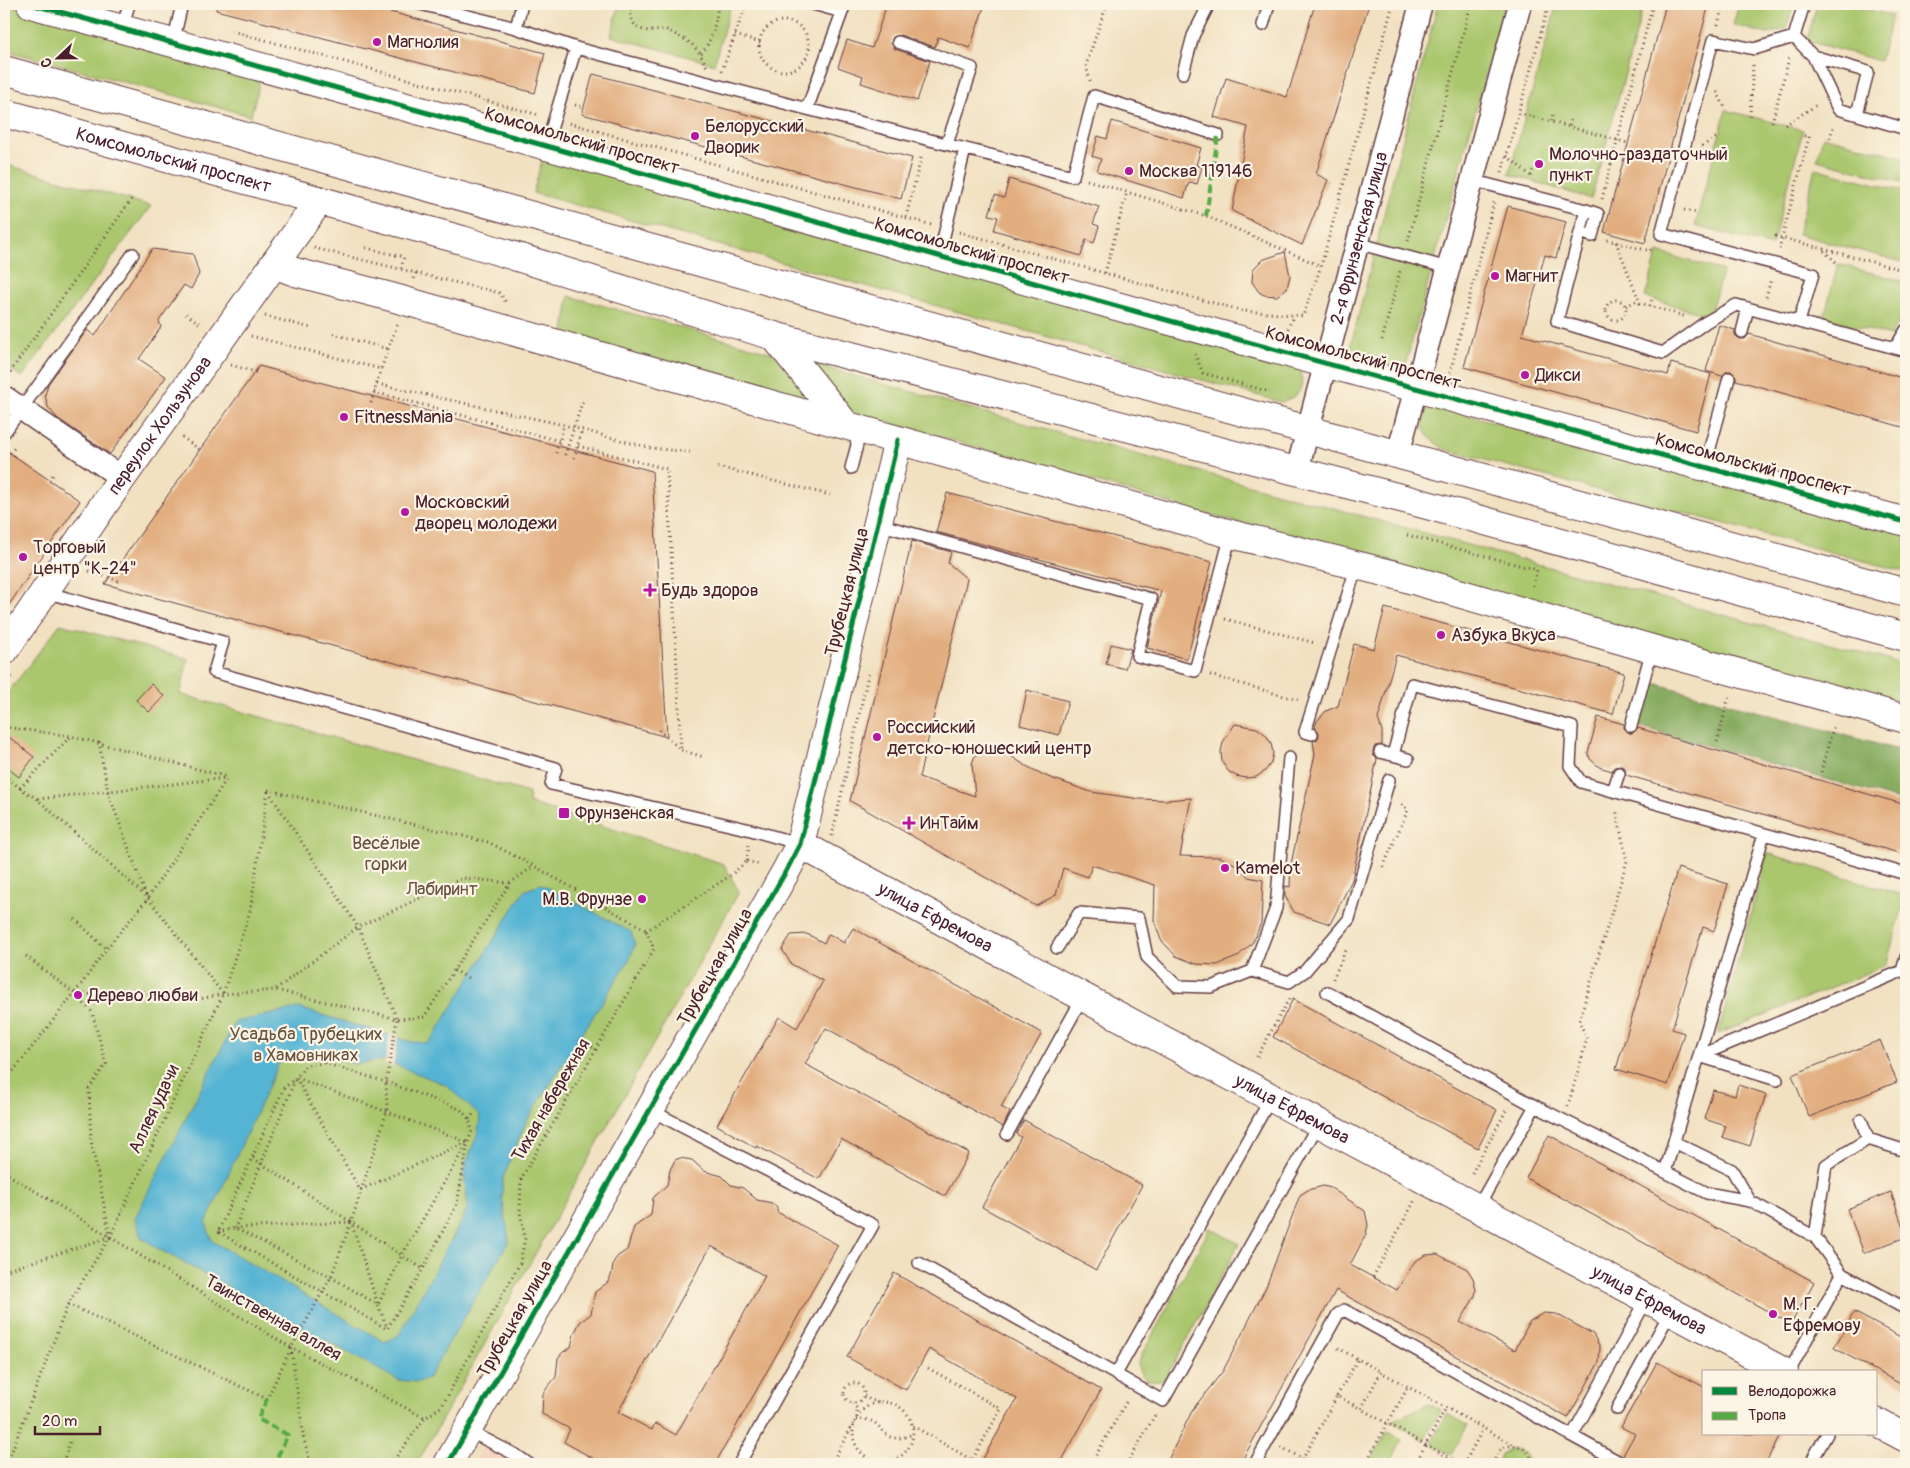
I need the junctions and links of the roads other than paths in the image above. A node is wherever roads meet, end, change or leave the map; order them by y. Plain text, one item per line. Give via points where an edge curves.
1 (32, 4) edge
2 (182, 4) edge
3 (420, 4) edge
4 (522, 4) edge
5 (813, 4) edge
6 (1209, 4) edge
7 (1269, 4) edge
8 (1421, 4) edge
9 (1520, 4) edge
10 (1804, 4) edge
11 (844, 8) edge
12 (125, 16) edge
13 (1263, 26) dead end
14 (516, 28) junction
15 (1794, 37) junction
16 (898, 42) dead end
17 (173, 43) junction
18 (576, 48) junction
19 (1814, 56) junction
20 (4, 70) edge
21 (1183, 73) dead end
22 (807, 109) junction
23 (4, 113) edge
24 (1857, 114) junction
25 (1906, 129) edge
26 (1218, 135) dead end
27 (947, 144) junction
28 (546, 146) junction
29 (965, 149) junction
30 (1472, 180) junction
31 (319, 201) junction
32 (1586, 210) junction
33 (1580, 232) junction
34 (1357, 243) junction
35 (133, 254) dead end
36 (939, 256) junction
37 (274, 264) junction
38 (1448, 268) junction
39 (1748, 308) junction
40 (1799, 322) junction
41 (1906, 330) edge
42 (1742, 332) dead end
43 (774, 336) junction
44 (1901, 349) edge
45 (1326, 362) junction
46 (1729, 378) dead end
47 (1415, 387) junction
48 (12, 403) edge
49 (850, 426) junction
50 (1308, 430) junction
51 (4, 433) edge
52 (898, 440) junction
53 (1398, 454) junction
54 (1705, 466) junction
55 (852, 468) dead end
56 (1297, 471) junction
57 (122, 478) junction
58 (1906, 522) edge
59 (877, 524) junction
60 (1231, 534) junction
61 (1357, 566) junction
62 (45, 592) junction
63 (1906, 593) edge
64 (1906, 637) edge
65 (1652, 649) junction
66 (4, 651) edge
67 (1906, 719) edge
68 (1631, 726) dead end
69 (1312, 734) dead end
70 (1380, 752) dead end
71 (1393, 755) junction
72 (1290, 758) dead end
73 (1408, 759) dead end
74 (1619, 773) dead end
75 (1389, 780) dead end
76 (1613, 791) junction
77 (1764, 834) junction
78 (800, 844) junction
79 (1906, 874) edge
80 (1056, 948) dead end
81 (1906, 957) edge
82 (1252, 971) junction
83 (1327, 992) dead end
84 (1083, 997) junction
85 (1699, 1056) junction
86 (1777, 1080) dead end
87 (1271, 1098) junction
88 (1535, 1106) junction
89 (650, 1110) junction
90 (1861, 1120) dead end
91 (1319, 1123) junction
92 (1007, 1134) dead end
93 (1868, 1139) junction
94 (1674, 1142) junction
95 (1906, 1151) edge
96 (1665, 1172) junction
97 (1750, 1201) junction
98 (1478, 1208) junction
99 (1815, 1237) junction
100 (919, 1263) dead end
101 (1842, 1274) junction
102 (1647, 1298) junction
103 (1906, 1309) edge
104 (1671, 1311) junction
105 (1780, 1370) edge
106 (1790, 1370) edge
107 (1116, 1374) junction
108 (1617, 1409) dead end
109 (1878, 1423) edge
110 (467, 1430) junction
111 (1572, 1436) junction
112 (1826, 1436) edge
113 (1906, 1438) edge
114 (448, 1464) edge
115 (529, 1464) edge
116 (739, 1464) edge
117 (1255, 1464) edge
118 (1623, 1464) edge
119 (1810, 1464) edge

1 - 12 street, Комсомольский проспект
2 - 17 lane
3 - 14 lane
4 - 14 lane
5 - 11 lane
6 - 21 lane via 1193,36
7 - 13 lane
8 - 34 street, 2-я Фрунзенская улица
9 - 30 street
10 - 15 lane
11 - 22 lane
12 - 17 street, Комсомольский проспект
14 - 18 lane
15 - 19 lane
15 - 40 lane via 1754,49 1714,40 1661,234 1813,274
16 - 27 lane via 972,68
17 - 28 street, Комсомольский проспект
18 - 22 lane
18 - 28 lane
19 - 24 lane via 1838,109
19 - 24 lane via 1868,72
20 - 50 street
22 - 27 lane
23 - 31 street, Комсомольский проспект
24 - 25 lane
26 - 29 lane via 1094,96 1072,176
27 - 29 lane
28 - 36 street, Комсомольский проспект
29 - 36 lane
30 - 32 lane
30 - 38 street
31 - 37 street, переулок Хользунова
31 - 43 street, Комсомольский проспект via 462,240
32 - 33 lane
32 - 33 lane via 1598,214 1592,236
33 - 39 lane via 1557,321 1663,353 1736,305
34 - 38 lane
34 - 45 street, 2-я Фрунзенская улица
35 - 48 lane
36 - 45 street, Комсомольский проспект
37 - 49 street
37 - 57 street, переулок Хользунова
38 - 47 street
39 - 40 lane
39 - 42 lane
40 - 44 lane
41 - 44 lane
43 - 49 street
43 - 56 street, Комсомольский проспект
45 - 47 street, Комсомольский проспект
45 - 50 street, 2-я Фрунзенская улица
46 - 54 lane
47 - 53 street
47 - 54 street, Комсомольский проспект
48 - 51 lane
48 - 57 street
49 - 52 street
49 - 55 lane via 857,445
50 - 53 street
50 - 56 street, 2-я Фрунзенская улица
52 - 59 street, Трубецкая улица
52 - 60 street
53 - 63 street
54 - 58 street, Комсомольский проспект
56 - 64 street, Комсомольский проспект
57 - 62 street, переулок Хользунова
59 - 60 lane via 1151,599 1137,656 1195,671
59 - 78 street, Трубецкая улица
60 - 61 street
61 - 65 street
61 - 69 lane via 1305,732
62 - 66 street, переулок Хользунова
62 - 78 lane via 223,642 214,672 556,768 552,784
65 - 67 street
65 - 68 lane
70 - 71 lane
71 - 73 lane
71 - 76 lane via 1412,684 1572,727 1570,766 1581,782
72 - 82 lane via 1276,908
74 - 76 lane
75 - 82 lane via 1349,919 1305,971 1289,982
76 - 77 lane
77 - 79 lane
77 - 85 lane
78 - 84 street, улица Ефремова
78 - 89 street, Трубецкая улица
80 - 82 lane via 1079,913 1139,918 1147,957 1177,986 1211,987
81 - 85 lane via 1902,971
83 - 88 lane
84 - 87 street, улица Ефремова
84 - 92 lane
85 - 86 lane
85 - 94 lane
87 - 91 street, улица Ефремова
87 - 107 lane
88 - 96 lane
88 - 98 lane
89 - 110 street, Трубецкая улица
89 - 116 lane via 873,1225
90 - 93 lane
91 - 98 street, улица Ефремова
91 - 107 lane via 1163,1401
93 - 95 lane
93 - 99 lane via 1826,1165
94 - 96 lane
94 - 97 lane via 1732,1170
96 - 97 lane via 1707,1193
97 - 99 lane
98 - 102 street, улица Ефремова
99 - 101 lane
100 - 107 lane
101 - 103 lane
101 - 106 lane
102 - 104 street, улица Ефремова
102 - 111 lane
104 - 105 street, улица Ефремова
104 - 108 lane
109 - 113 street
110 - 114 street, Трубецкая улица
110 - 115 lane
111 - 117 lane via 1347,1311 1341,1311
111 - 118 lane
112 - 119 lane

